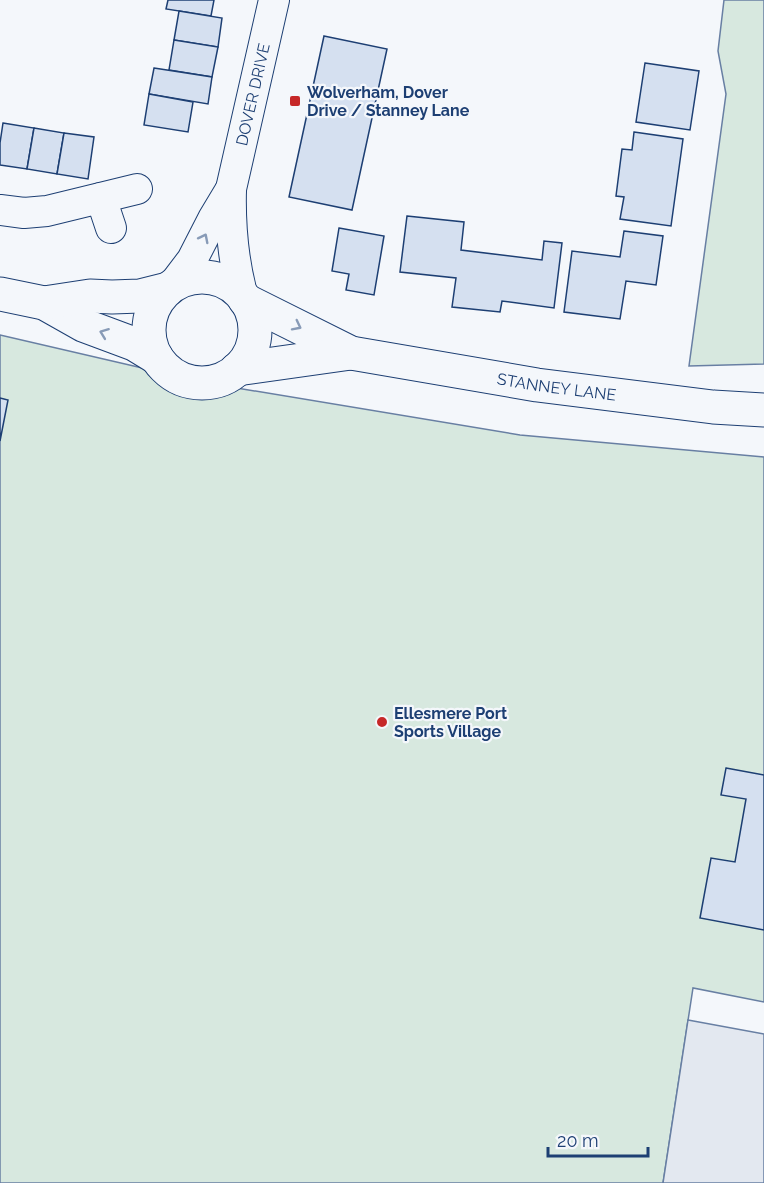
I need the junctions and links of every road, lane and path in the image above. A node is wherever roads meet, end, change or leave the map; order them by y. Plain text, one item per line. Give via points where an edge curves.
1 (274, 0) edge
2 (137, 189) dead end
3 (231, 189) junction
4 (101, 198) junction
5 (0, 210) edge
6 (111, 228) dead end
7 (171, 287) junction
8 (0, 294) edge
9 (244, 298) junction
10 (44, 303) junction
11 (351, 353) junction
12 (157, 358) junction
13 (237, 369) junction
14 (764, 410) edge

1 - 3 street, DOVER DRIVE
2 - 4 street
7 -> 3 street, DOVER DRIVE via 192,260
3 - 9 street, DOVER DRIVE via 235,263
4 - 5 street via 36,213
4 - 6 street
7 - 9 main road via 188,279 218,279
7 - 10 main road via 140,296 90,296
7 - 12 main road via 158,300 149,329 150,344
8 - 10 main road
9 -> 11 main road, STANNEY LANE
9 - 13 main road via 252,313 253,344
12 -> 10 main road
11 - 13 main road, STANNEY LANE
11 - 14 main road, STANNEY LANE via 537,385
12 - 13 main road via 171,373 186,380 218,380

